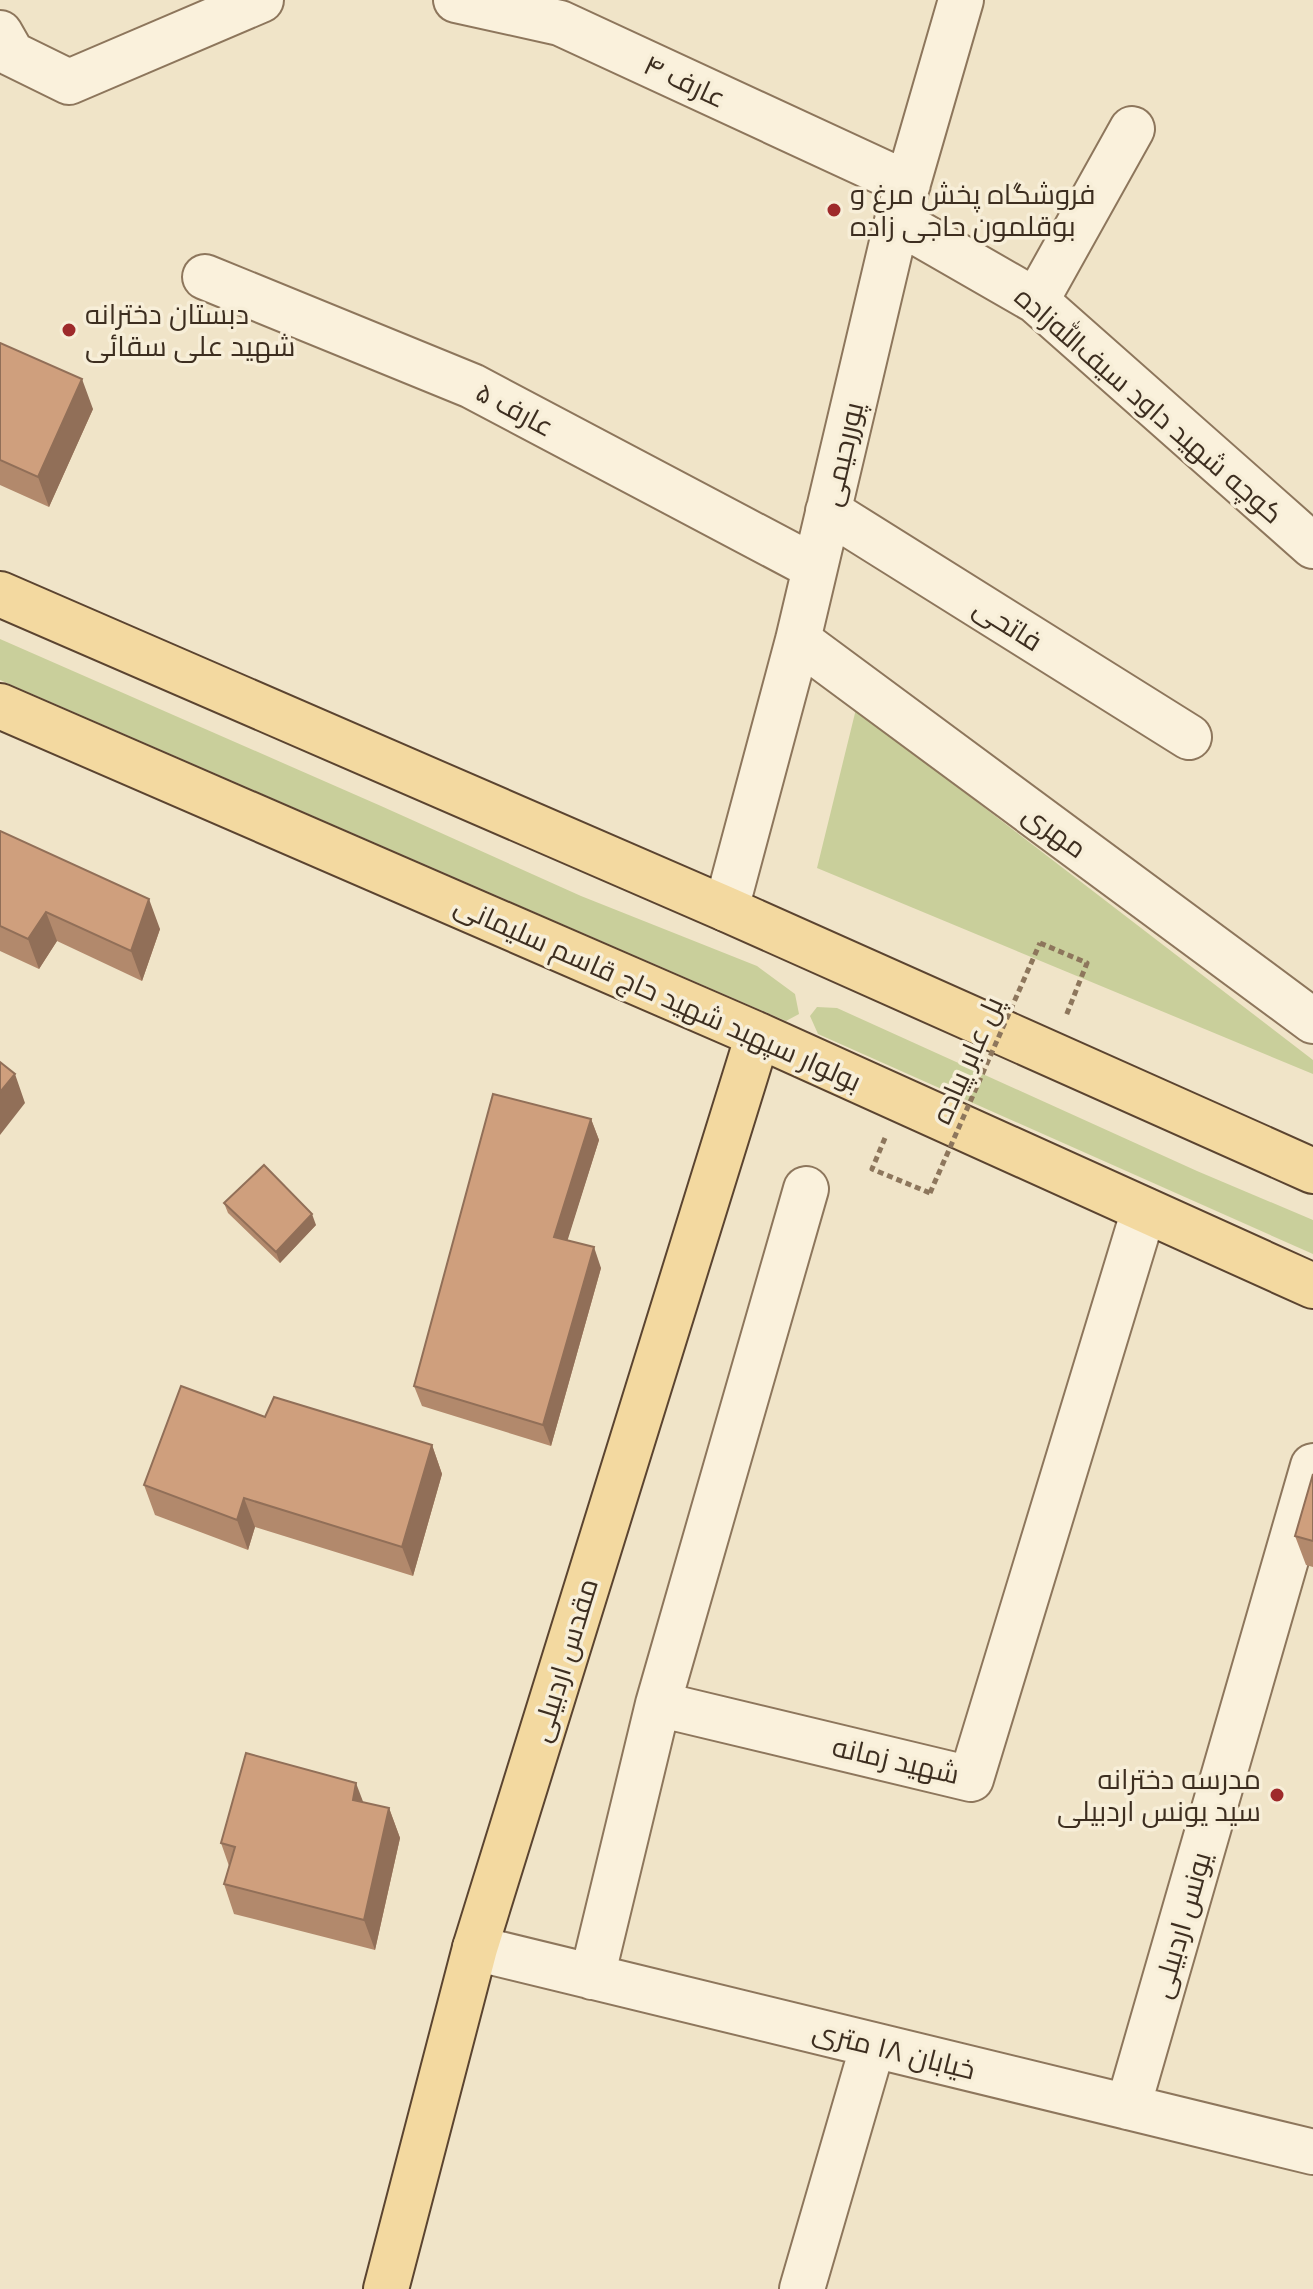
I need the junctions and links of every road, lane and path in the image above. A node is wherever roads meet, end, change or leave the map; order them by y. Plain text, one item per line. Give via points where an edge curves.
1 (261, 0) edge
2 (456, 0) edge
3 (961, 0) edge
4 (565, 12) edge
5 (0, 33) edge
6 (1132, 129) dead end
7 (903, 202) junction
8 (205, 277) dead end
9 (1036, 301) junction
10 (828, 511) junction
11 (1313, 546) edge
12 (814, 567) junction
13 (0, 594) edge
14 (798, 640) junction
15 (0, 706) edge
16 (1189, 737) dead end
17 (726, 909) junction
18 (1313, 1021) edge
19 (758, 1035) junction
20 (1050, 1053) junction
21 (872, 1169) dead end
22 (1313, 1171) edge
23 (806, 1189) dead end
24 (1144, 1210) junction
25 (1313, 1286) edge
26 (1313, 1466) edge
27 (658, 1704) junction
28 (475, 1948) junction
29 (592, 1977) junction
30 (873, 2045) junction
31 (1128, 2107) junction
32 (1313, 2152) edge
33 (386, 2289) edge
34 (802, 2289) edge

1 - 5 street via 69,82 12,54
2 - 4 street, عارف ۴
3 - 7 street, پوررحیمی
4 - 7 street, عارف ۴
6 - 9 street
7 - 9 street, کوچه شهید داود سیف‌الله‌زاده
7 - 10 street, پوررحیمی
8 - 12 street, عارف ۵ via 472,386
9 - 11 street, کوچه شهید داود سیف‌الله‌زاده
10 - 12 street, پوررحیمی
10 - 16 street, فاتحی
12 - 14 street, پوررحیمی
13 - 17 main road
14 - 17 street, پوررحیمی
14 - 18 street, مهری
15 - 19 main road, بولوار سپهبد شهید حاج قاسم سلیمانی
17 - 20 main road
19 - 24 main road, بولوار سپهبد شهید حاج قاسم سلیمانی
19 - 28 main road, مقدس اردبیلی
20 - 21 path, پل عابر پیاده, bridge via 1087,963 1040,943 930,1193
20 - 22 main road
23 - 27 street
24 - 25 main road, بولوار سپهبد شهید حاج قاسم سلیمانی
24 - 27 street, شهید زمانه via 971,1779
26 - 31 street, یونس اردبیلی
27 - 29 street
28 - 29 street, خیابان ۱۸ متری
28 - 33 main road, مقدس اردبیلی
29 - 30 street, خیابان ۱۸ متری
30 - 31 street, خیابان ۱۸ متری
30 - 34 street
31 - 32 street, خیابان ۱۸ متری

